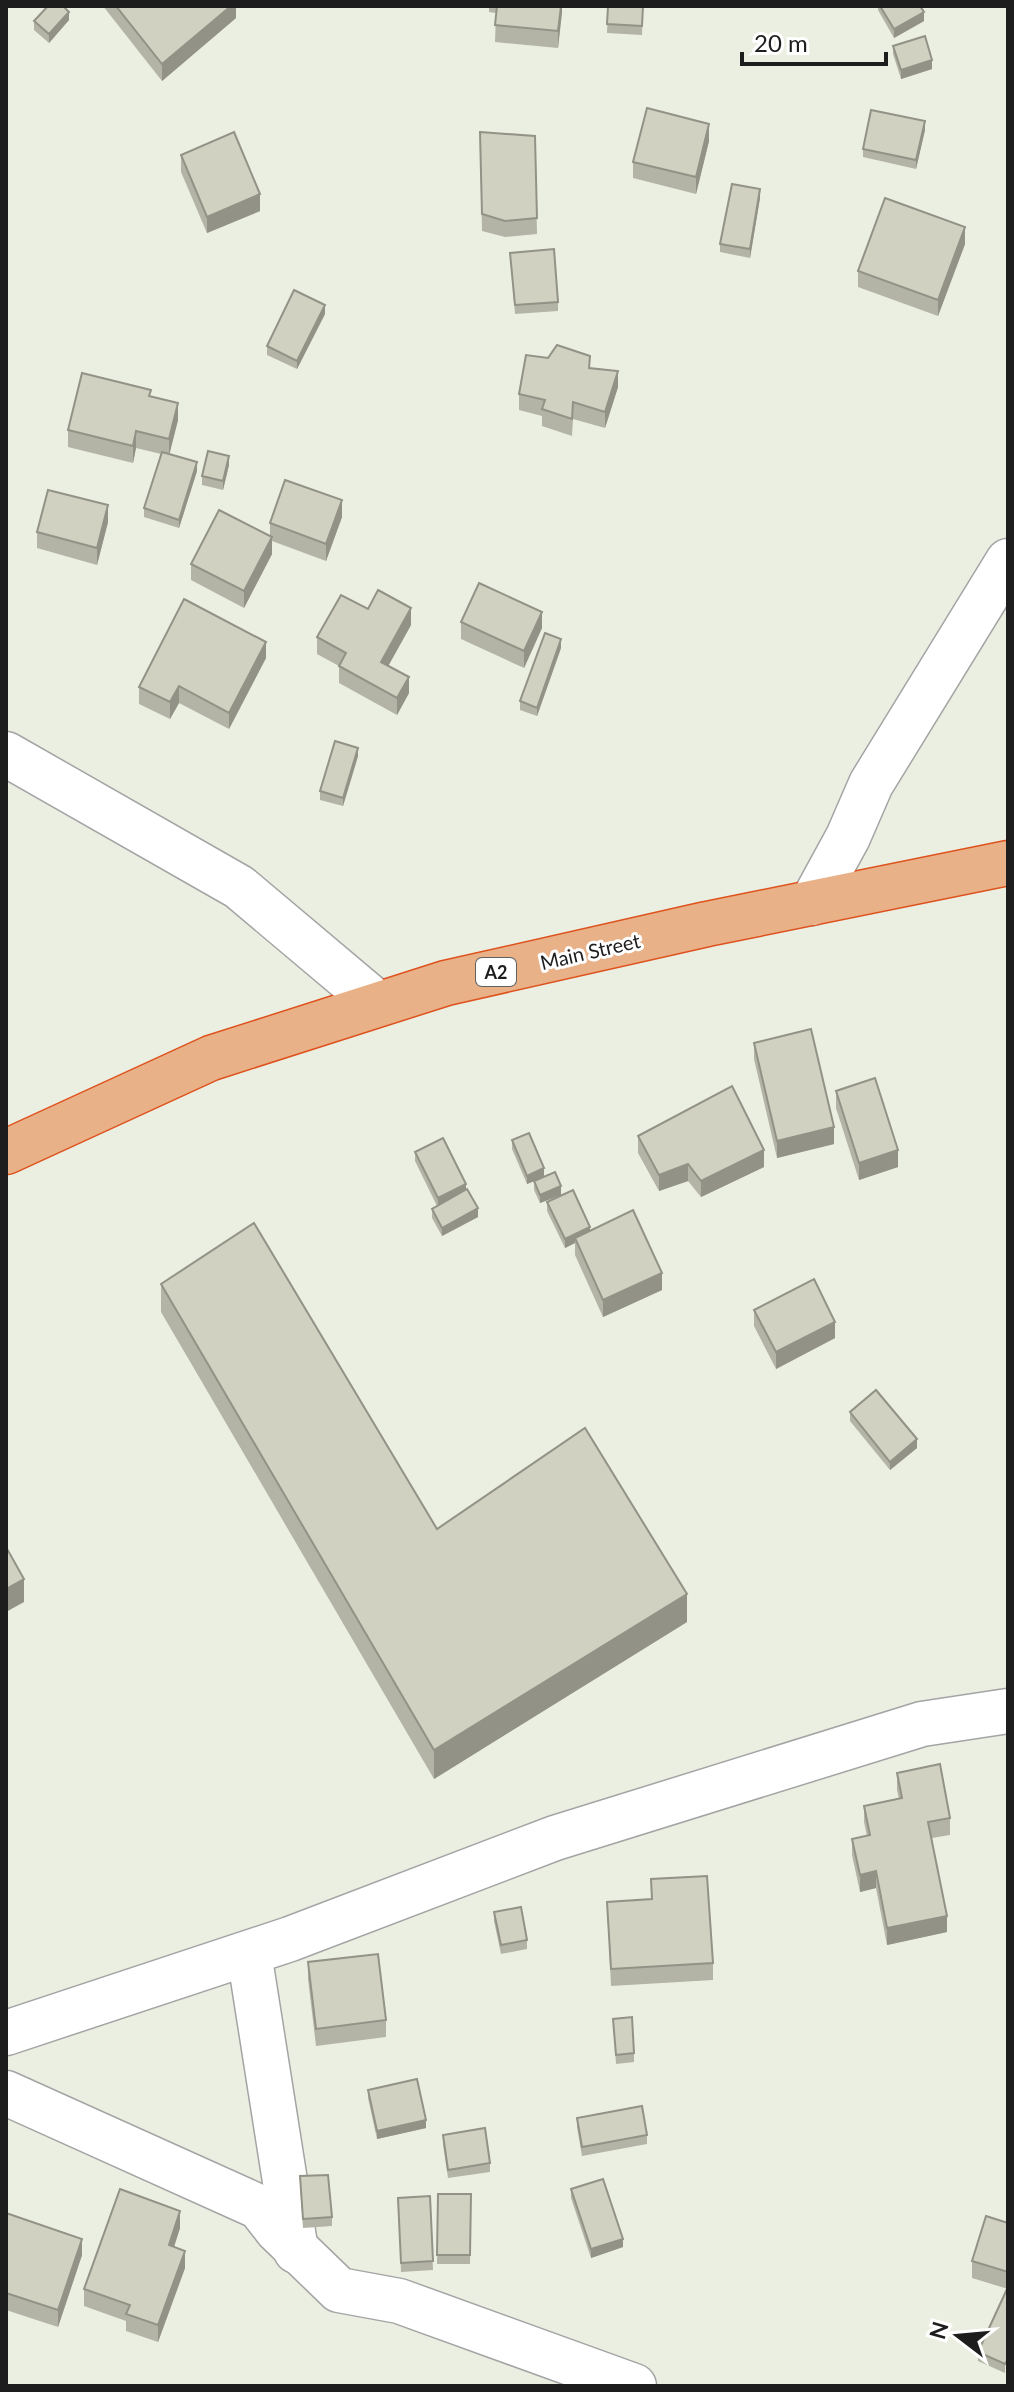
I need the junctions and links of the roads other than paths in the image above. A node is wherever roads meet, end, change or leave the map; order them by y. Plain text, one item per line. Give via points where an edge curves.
1 (1008, 561) edge
2 (6, 754) edge
3 (1008, 863) edge
4 (812, 903) junction
5 (378, 1004) junction
6 (6, 1152) edge
7 (1008, 1711) edge
8 (249, 1953) junction
9 (6, 2033) edge
10 (6, 2093) edge
11 (296, 2251) junction
12 (634, 2386) edge

1 - 4 street via 871,784
2 - 5 street via 239,887
3 - 4 highway, Main Street / A2
4 - 5 highway, Main Street / A2 via 446,983
5 - 6 highway, Main Street / A2 via 211,1058
7 - 8 street via 922,1724 555,1838
8 - 9 street
8 - 11 street
10 - 11 street via 259,2207
11 - 12 street via 339,2290 399,2301

